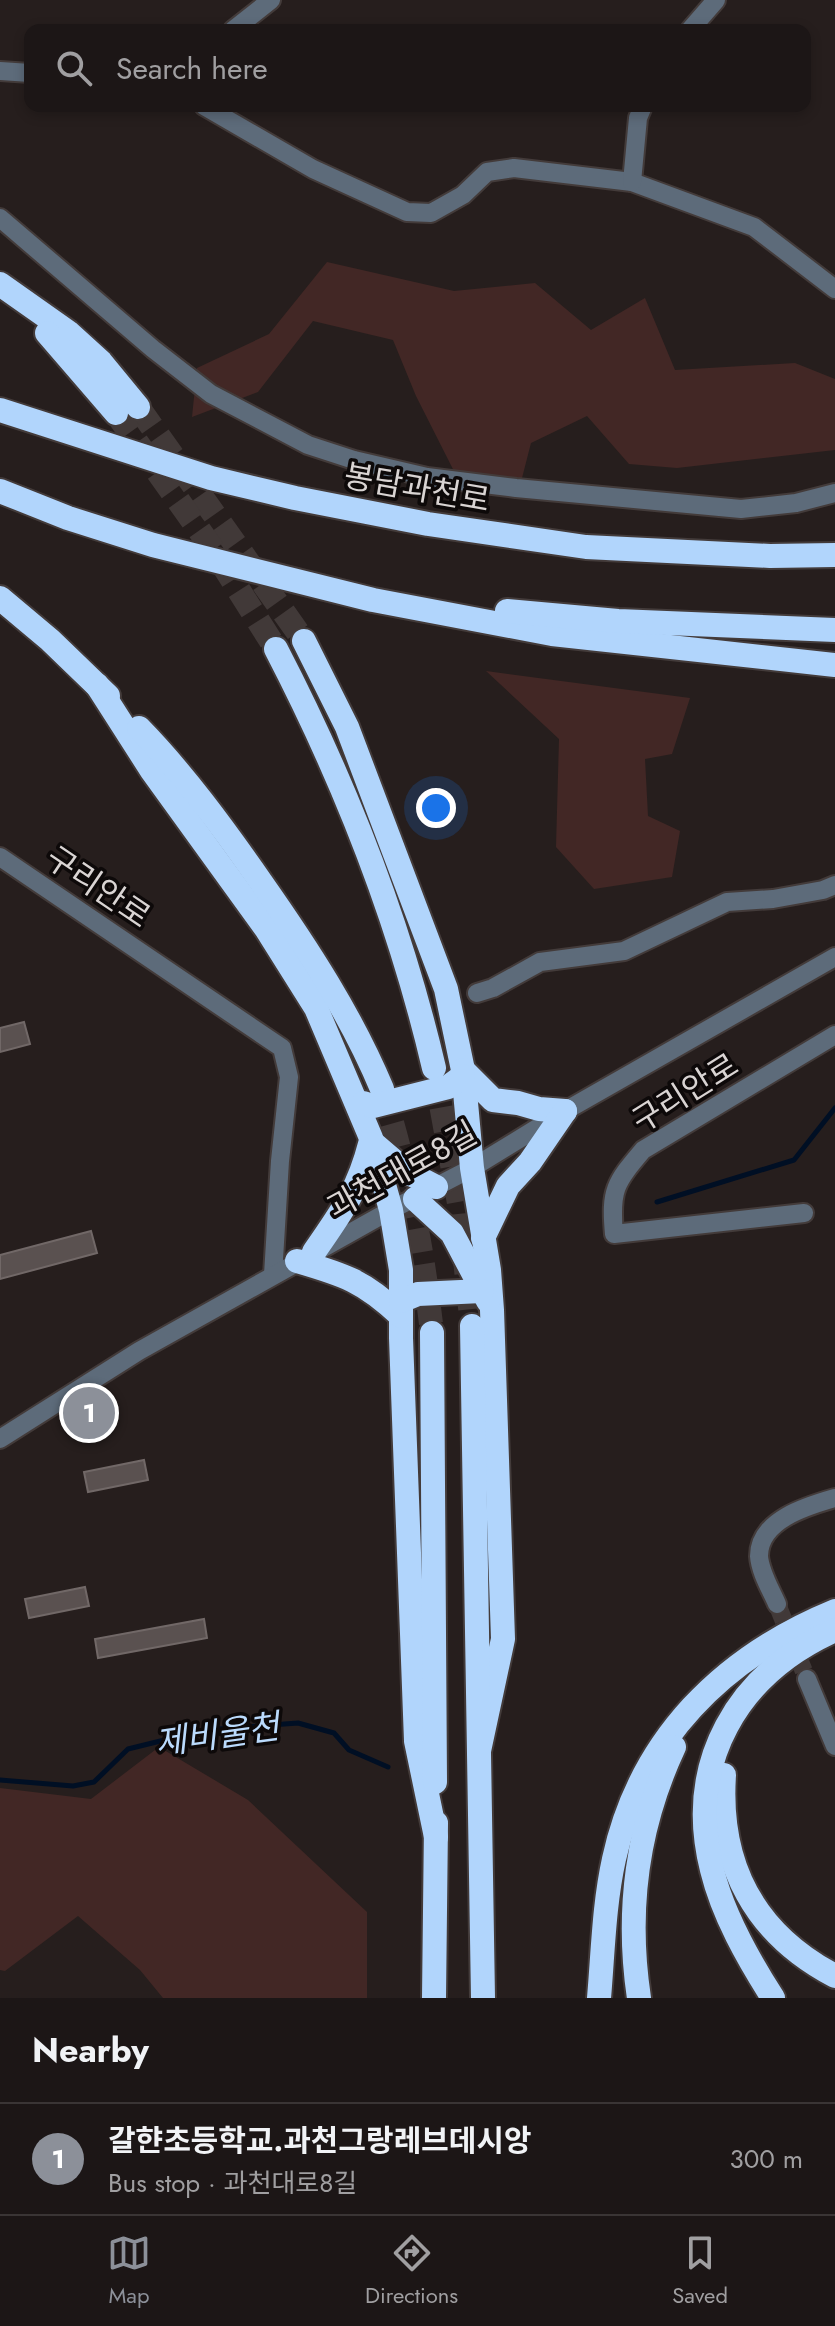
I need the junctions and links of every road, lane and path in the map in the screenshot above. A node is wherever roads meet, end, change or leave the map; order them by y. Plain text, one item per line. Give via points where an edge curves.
1 (271, 0) edge
2 (716, 0) edge
3 (241, 24) edge
4 (695, 24) edge
5 (0, 71) edge
6 (24, 73) edge
7 (214, 112) edge
8 (640, 112) edge
9 (632, 182) junction
10 (0, 218) edge
11 (0, 285) edge
12 (835, 289) edge
13 (0, 410) edge
14 (127, 410) tunnel mouth
15 (0, 491) edge
16 (835, 493) edge
17 (835, 555) edge
18 (0, 598) edge
19 (373, 600) junction
20 (835, 630) edge
21 (304, 641) tunnel mouth
22 (276, 649) tunnel mouth
23 (835, 665) edge
24 (97, 685) junction
25 (0, 857) edge
26 (835, 885) edge
27 (835, 957) edge
28 (477, 993) dead end
29 (835, 1035) edge
30 (434, 1068) tunnel mouth
31 (463, 1073) junction
32 (382, 1089) tunnel mouth
33 (357, 1102) junction
34 (565, 1111) junction
35 (372, 1140) junction
36 (472, 1168) junction
37 (425, 1193) junction
38 (391, 1210) junction
39 (804, 1213) dead end
40 (483, 1238) junction
41 (305, 1257) junction
42 (273, 1275) junction
43 (487, 1301) junction
44 (401, 1308) junction
45 (472, 1326) tunnel mouth
46 (432, 1333) tunnel mouth
47 (0, 1439) edge
48 (835, 1498) edge
49 (777, 1604) tunnel mouth
50 (835, 1611) edge
51 (835, 1631) edge
52 (730, 1672) junction
53 (807, 1679) tunnel mouth
54 (835, 1746) edge
55 (479, 1751) junction
56 (436, 1837) junction
57 (835, 1976) edge
58 (434, 1998) edge
59 (483, 1998) edge
60 (599, 1998) edge
61 (639, 1998) edge
62 (773, 1998) edge

1 - 3 street
2 - 4 street
5 - 6 street
7 - 9 street via 313,169 407,212 431,213 463,195 487,172 514,168
8 - 9 street
9 - 12 street via 754,227
10 - 16 street via 211,394 308,445 427,477 741,509
11 - 14 highway via 101,362
13 - 17 highway, 봉담과천로 via 211,478 428,524 586,547
15 - 19 highway via 153,545
18 - 24 highway
19 - 20 highway via 618,621
19 - 23 highway via 552,634
21 - 31 highway via 347,727 446,989
22 - 30 highway via 365,849 408,970
24 - 32 highway via 143,732 240,851 332,989
24 - 33 highway via 316,1008
25 - 42 street, 구리안로 via 282,1048 289,1077
26 - 28 street via 773,899 727,902 624,951 540,962
27 - 34 street, 과천대로8길
29 - 39 street, 구리안로 via 643,1150 619,1177 611,1203 614,1234
31 - 33 highway via 448,1087 373,1106
31 - 34 highway via 493,1100
31 - 36 highway
33 - 35 highway
34 - 36 street, 과천대로8길
34 - 40 highway via 508,1186
35 - 37 highway
35 - 38 highway
35 - 41 highway via 346,1205
36 - 37 street, 과천대로8길
36 - 40 highway
37 - 38 street, 과천대로8길
37 - 43 highway
38 - 41 street, 과천대로8길
38 - 44 highway via 399,1247
40 - 43 highway
41 - 42 street, 과천대로8길
41 - 44 highway
42 - 47 street, 과천대로8길
43 - 44 highway via 418,1294
43 - 55 highway via 503,1639
44 - 56 highway via 416,1741
45 - 55 highway
46 - 56 highway
48 - 49 street via 783,1519 763,1541 759,1558
50 - 52 highway via 774,1641
51 - 57 highway via 760,1694 738,1729 723,1793 732,1862 751,1899 779,1936
51 - 62 highway via 778,1662 746,1695 722,1737 709,1783 707,1835 715,1880 741,1942
52 - 60 highway via 663,1743 629,1805 613,1862
52 - 61 highway via 698,1707 674,1747 647,1819 634,1894
53 - 54 street
55 - 59 highway
56 - 58 highway

